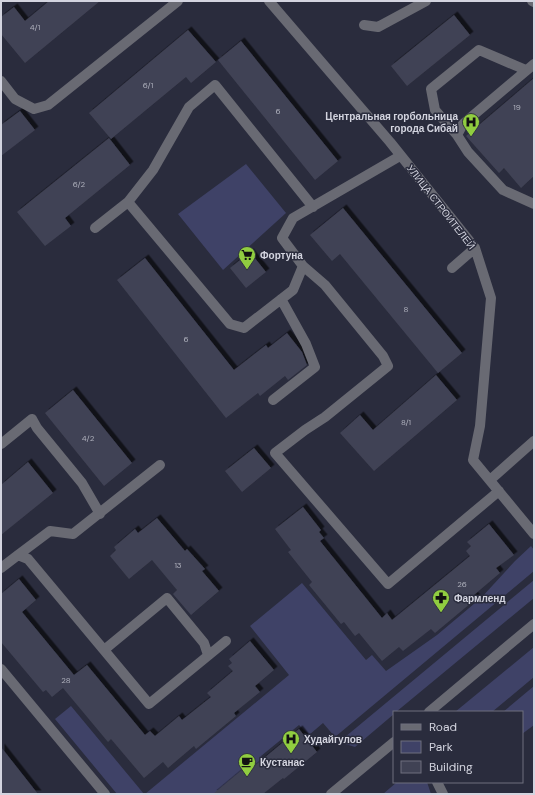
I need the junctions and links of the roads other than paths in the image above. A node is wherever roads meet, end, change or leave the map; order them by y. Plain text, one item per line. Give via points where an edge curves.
1 (178, 1) edge
2 (269, 1) edge
3 (426, 1) edge
4 (364, 24) dead end
5 (530, 67) edge
6 (1, 82) edge
7 (457, 136) junction
8 (400, 156) junction
9 (128, 202) junction
10 (534, 204) edge
11 (313, 207) junction
12 (95, 228) dead end
13 (475, 248) junction
14 (303, 266) junction
15 (452, 268) dead end
16 (281, 299) junction
17 (273, 400) dead end
18 (534, 441) edge
19 (1, 444) edge
20 (160, 465) dead end
21 (490, 480) junction
22 (499, 491) junction
23 (100, 514) junction
24 (534, 534) edge
25 (18, 555) junction
26 (1, 568) edge
27 (534, 624) edge
28 (226, 641) dead end
29 (104, 650) junction
30 (208, 655) junction
31 (1, 669) edge
32 (430, 711) edge
33 (393, 743) edge
34 (438, 783) edge
35 (105, 794) edge
36 (331, 794) edge
37 (444, 794) edge

1 - 6 street via 48,105 34,109 16,99
2 - 8 street, УЛИЦА СТРОИТЕЛЕЙ
3 - 4 street via 378,27
5 - 7 street via 463,124
5 - 7 street via 479,50 431,89 435,110
7 - 10 street via 468,152 503,190
8 - 11 street
8 - 13 street, УЛИЦА СТРОИТЕЛЕЙ
9 - 11 street via 153,170 189,107 215,85
9 - 12 street
9 - 16 street via 230,324 244,328
11 - 14 street via 293,218 282,238
13 - 15 street
13 - 21 street, УЛИЦА СТРОИТЕЛЕЙ via 491,298 480,426 474,460
14 - 16 street via 293,290
14 - 22 street via 325,284 383,356 388,366 275,453 378,573 388,584
16 - 17 street via 306,344 315,368
18 - 21 street
19 - 23 street via 32,419 82,483
20 - 23 street
21 - 22 street, УЛИЦА СТРОИТЕЛЕЙ
22 - 24 street, УЛИЦА СТРОИТЕЛЕЙ
23 - 25 street via 73,534 50,531
25 - 26 street
25 - 29 street via 28,559
27 - 32 street
28 - 30 street
29 - 30 street via 149,704
29 - 30 street via 167,598 204,643
31 - 35 street
33 - 36 street
34 - 37 street

